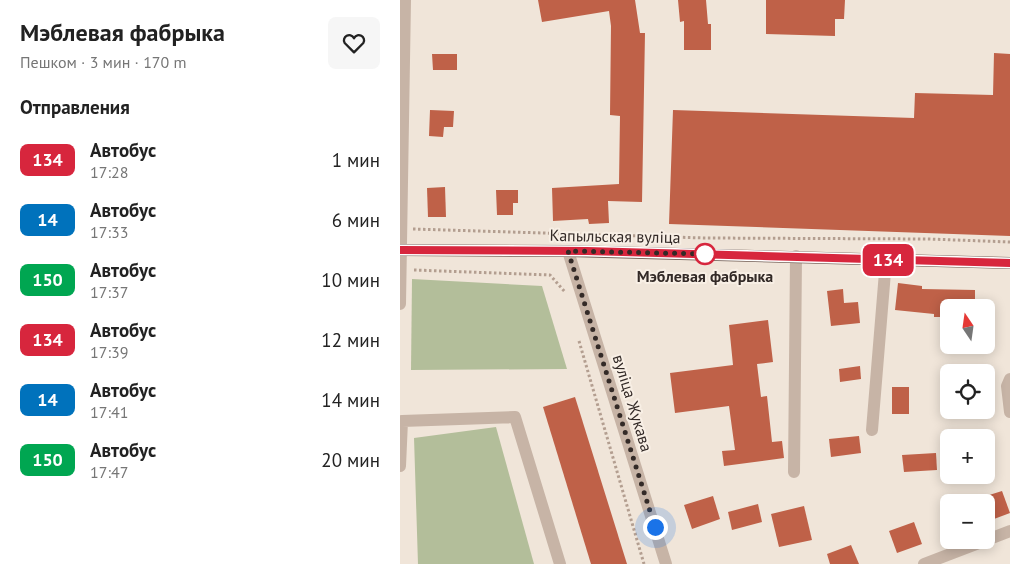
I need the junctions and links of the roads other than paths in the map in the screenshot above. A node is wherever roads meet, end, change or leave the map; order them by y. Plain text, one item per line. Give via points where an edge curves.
1 (403, 6) edge
2 (401, 250) edge
3 (568, 251) junction
4 (796, 256) junction
5 (886, 260) junction
6 (1010, 263) edge
7 (401, 270) edge
8 (400, 304) edge
9 (1010, 379) edge
10 (1010, 412) edge
11 (872, 430) dead end
12 (400, 466) edge
13 (794, 472) dead end
14 (1010, 531) edge
15 (560, 564) edge
16 (666, 564) edge
17 (924, 564) edge

1 - 2 street
2 - 3 main road, Капыльская вуліца
2 - 7 street
3 - 4 main road, Капыльская вуліца
3 - 16 street, вуліца Жукава
4 - 5 main road, Капыльская вуліца
4 - 13 street
5 - 6 main road, Капыльская вуліца
5 - 11 street
7 - 8 street
9 - 10 street via 1007,386
12 - 15 street via 402,421 515,417
14 - 17 street

